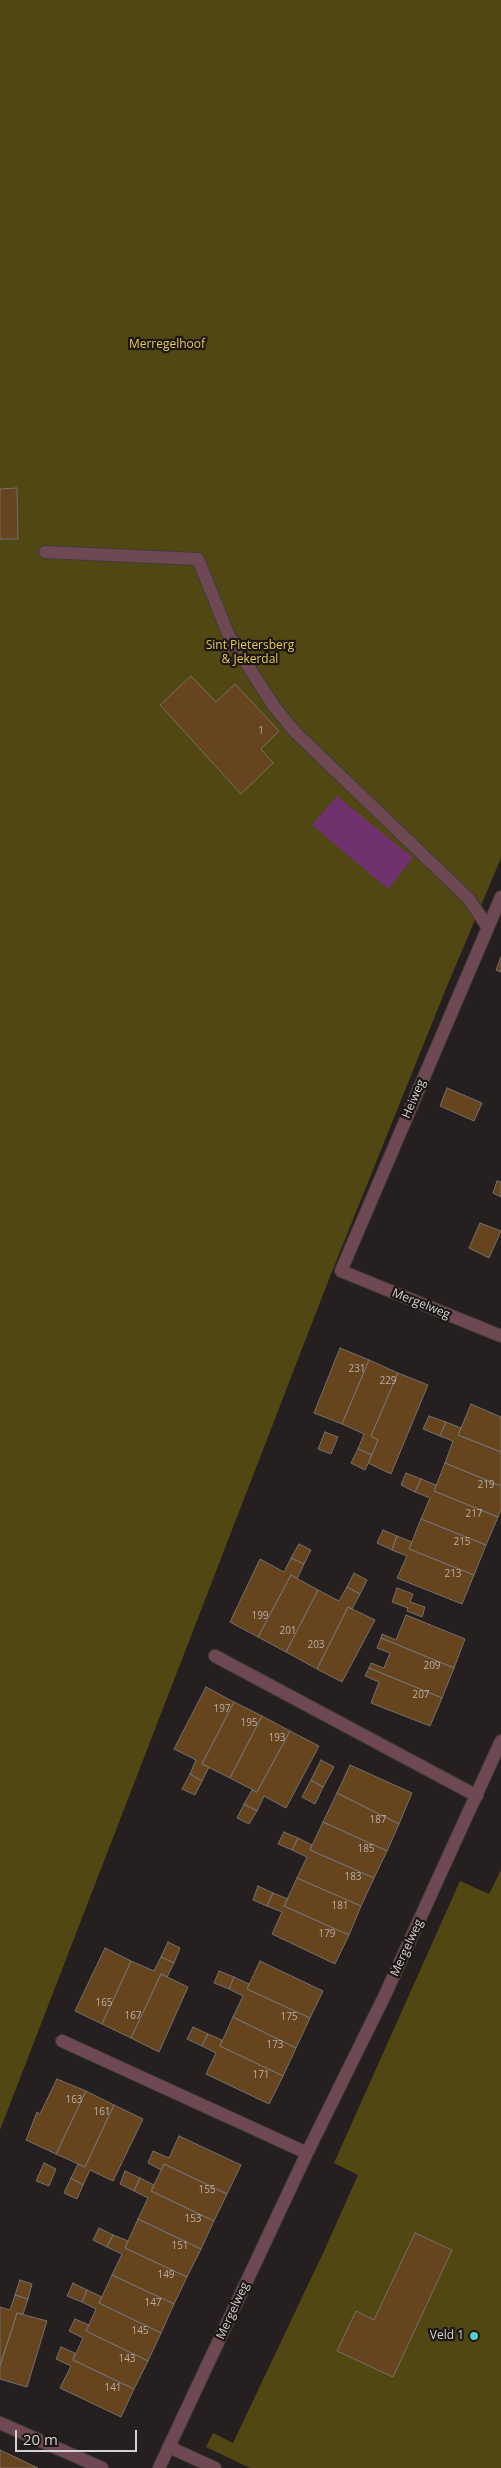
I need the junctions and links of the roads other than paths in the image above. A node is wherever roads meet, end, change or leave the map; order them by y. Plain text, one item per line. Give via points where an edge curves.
1 (45, 552) dead end
2 (501, 896) edge
3 (487, 926) junction
4 (340, 1271) joint
5 (501, 1336) edge
6 (215, 1656) dead end
7 (501, 1741) edge
8 (477, 1796) junction
9 (62, 2041) dead end
10 (307, 2153) junction
11 (0, 2423) edge
12 (169, 2447) junction
13 (102, 2468) edge
14 (160, 2468) edge
15 (215, 2468) edge

1 - 3 street via 198,559 229,636 284,719 469,899
2 - 3 street, Heiweg
3 - 4 street, Heiweg
4 - 5 street, Mergelweg
6 - 8 street
7 - 8 street, Mergelweg
8 - 10 street, Mergelweg
9 - 10 street
10 - 12 street, Mergelweg
11 - 13 street
12 - 14 street, Mergelweg
12 - 15 street

